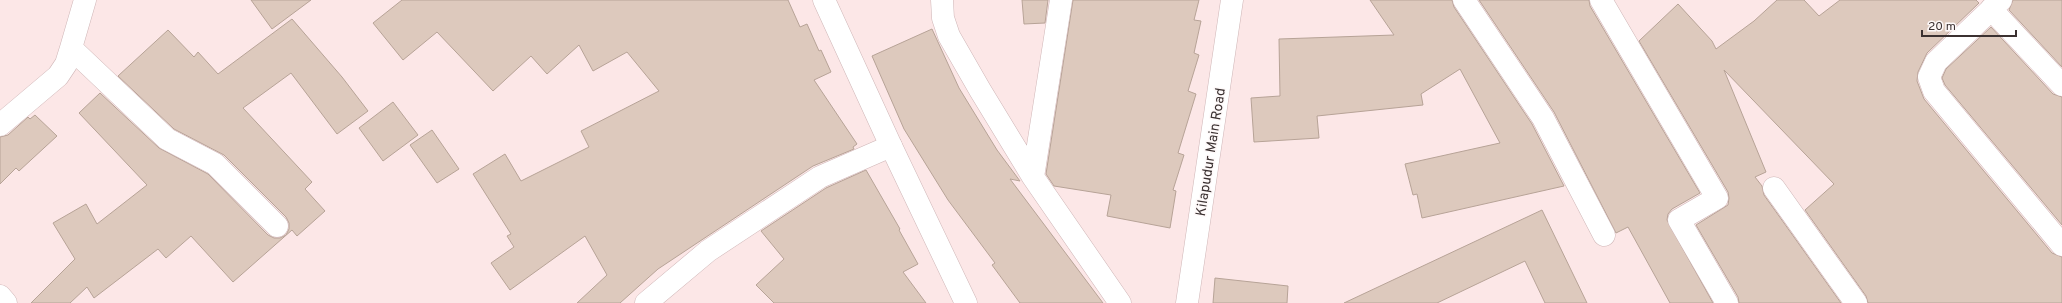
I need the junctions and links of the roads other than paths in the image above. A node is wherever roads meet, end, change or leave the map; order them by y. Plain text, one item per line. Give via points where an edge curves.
1 (85, 0) edge
2 (824, 0) edge
3 (942, 0) edge
4 (1061, 0) edge
5 (1232, 0) edge
6 (1464, 0) edge
7 (1601, 0) edge
8 (1996, 5) edge
9 (71, 48) junction
10 (2062, 85) edge
11 (0, 125) edge
12 (890, 146) junction
13 (1033, 177) junction
14 (1774, 188) dead end
15 (277, 226) dead end
16 (1604, 235) dead end
17 (2062, 245) edge
18 (0, 296) edge
19 (6, 303) edge
20 (646, 303) edge
21 (966, 303) edge
22 (1120, 303) edge
23 (1187, 303) edge
24 (1727, 303) edge
25 (1856, 303) edge

1 - 9 street
2 - 12 street
3 - 13 street via 943,18 949,36
4 - 13 street
5 - 23 street, Kilapudur Main Road
6 - 16 street via 1543,118
7 - 24 street via 1717,198 1679,220
8 - 10 street
8 - 17 street via 1936,62 1929,77 1934,91
9 - 11 street via 66,64 58,76
9 - 15 street via 167,139 215,164
12 - 20 street via 820,177 708,251
12 - 21 street
13 - 22 street
14 - 25 street
18 - 19 street

